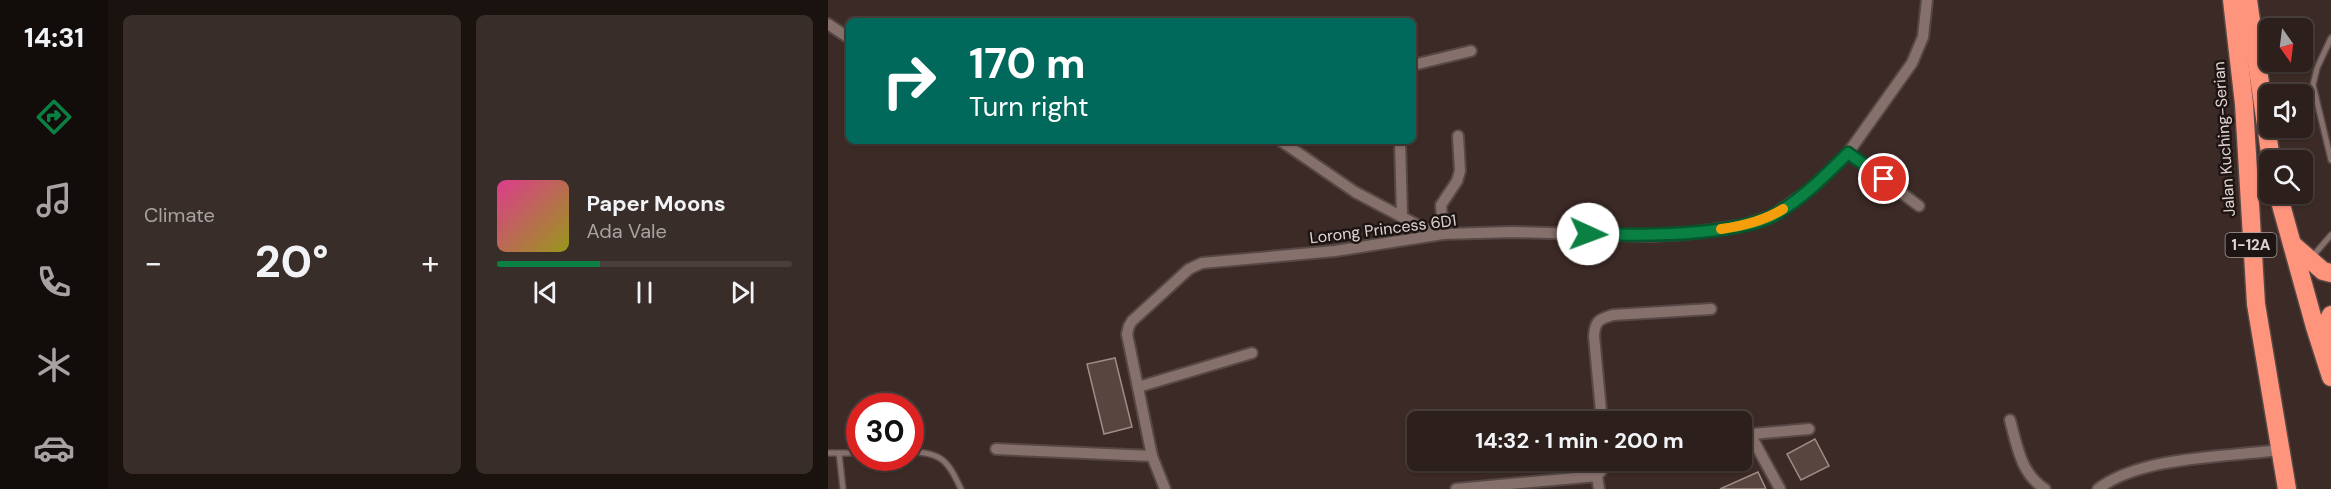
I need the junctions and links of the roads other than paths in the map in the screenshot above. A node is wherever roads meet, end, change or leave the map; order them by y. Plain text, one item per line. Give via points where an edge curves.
1 (1928, 0) edge
2 (2222, 0) edge
3 (2232, 0) edge
4 (2250, 4) edge
5 (828, 24) edge
6 (846, 36) edge
7 (2331, 38) edge
8 (1472, 51) dead end
9 (1416, 64) edge
10 (1458, 136) dead end
11 (1285, 144) edge
12 (1400, 144) edge
13 (2270, 150) edge
14 (1848, 153) junction
15 (2331, 160) edge
16 (2249, 187) junction
17 (2281, 204) edge
18 (1919, 206) dead end
19 (1402, 216) junction
20 (1440, 234) junction
21 (2331, 235) edge
22 (2292, 244) junction
23 (2308, 260) junction
24 (2331, 273) edge
25 (1711, 309) dead end
26 (2331, 315) edge
27 (2322, 350) junction
28 (1252, 353) dead end
29 (2331, 377) edge
30 (1138, 387) junction
31 (1601, 411) edge
32 (2010, 420) dead end
33 (1809, 429) dead end
34 (1752, 434) edge
35 (1752, 445) edge
36 (996, 449) dead end
37 (2280, 450) junction
38 (924, 452) edge
39 (828, 453) edge
40 (839, 453) junction
41 (846, 453) edge
42 (1152, 456) junction
43 (1601, 471) edge
44 (1597, 476) junction
45 (2284, 487) edge
46 (843, 489) edge
47 (961, 489) edge
48 (1165, 489) edge
49 (1456, 489) edge
50 (1599, 489) edge
51 (1780, 489) edge
52 (2045, 489) edge
53 (2098, 489) edge

1 - 14 street, Lorong Princess 6D1 via 1920,48
2 - 16 highway
3 - 16 highway, Jalan Kuching-Serian / 1-12A
4 - 13 highway
5 - 6 street
7 - 15 lane via 2313,85
8 - 9 street
10 - 20 street via 1460,171 1442,205
11 - 19 street via 1355,192
12 - 19 street
14 - 18 street
14 - 20 street, Lorong Princess 6D1 via 1792,204 1745,225 1651,236
16 - 37 highway, Jalan Kuching-Serian / 1-12A via 2256,304
17 - 22 highway
19 - 20 street
20 - 30 street, Lorong Princess 6D1 via 1335,251 1195,265 1128,326
21 - 23 lane
22 - 23 highway
22 - 27 highway
23 - 24 highway
25 - 31 street via 1599,319 1594,324 1594,336
26 - 27 highway
27 - 29 highway
28 - 30 street
30 - 42 street, Lorong Princess 6D1
32 - 52 street via 2024,467 2034,482
33 - 34 street
35 - 51 street
36 - 42 street
37 - 45 highway, Jalan Kuching-Serian / 1-12A
37 - 53 street via 2147,466
38 - 47 lane via 950,466
39 - 40 lane
40 - 41 lane
40 - 46 lane
42 - 48 street, Lorong Princess 6D1
43 - 44 street
44 - 49 street
44 - 50 street

